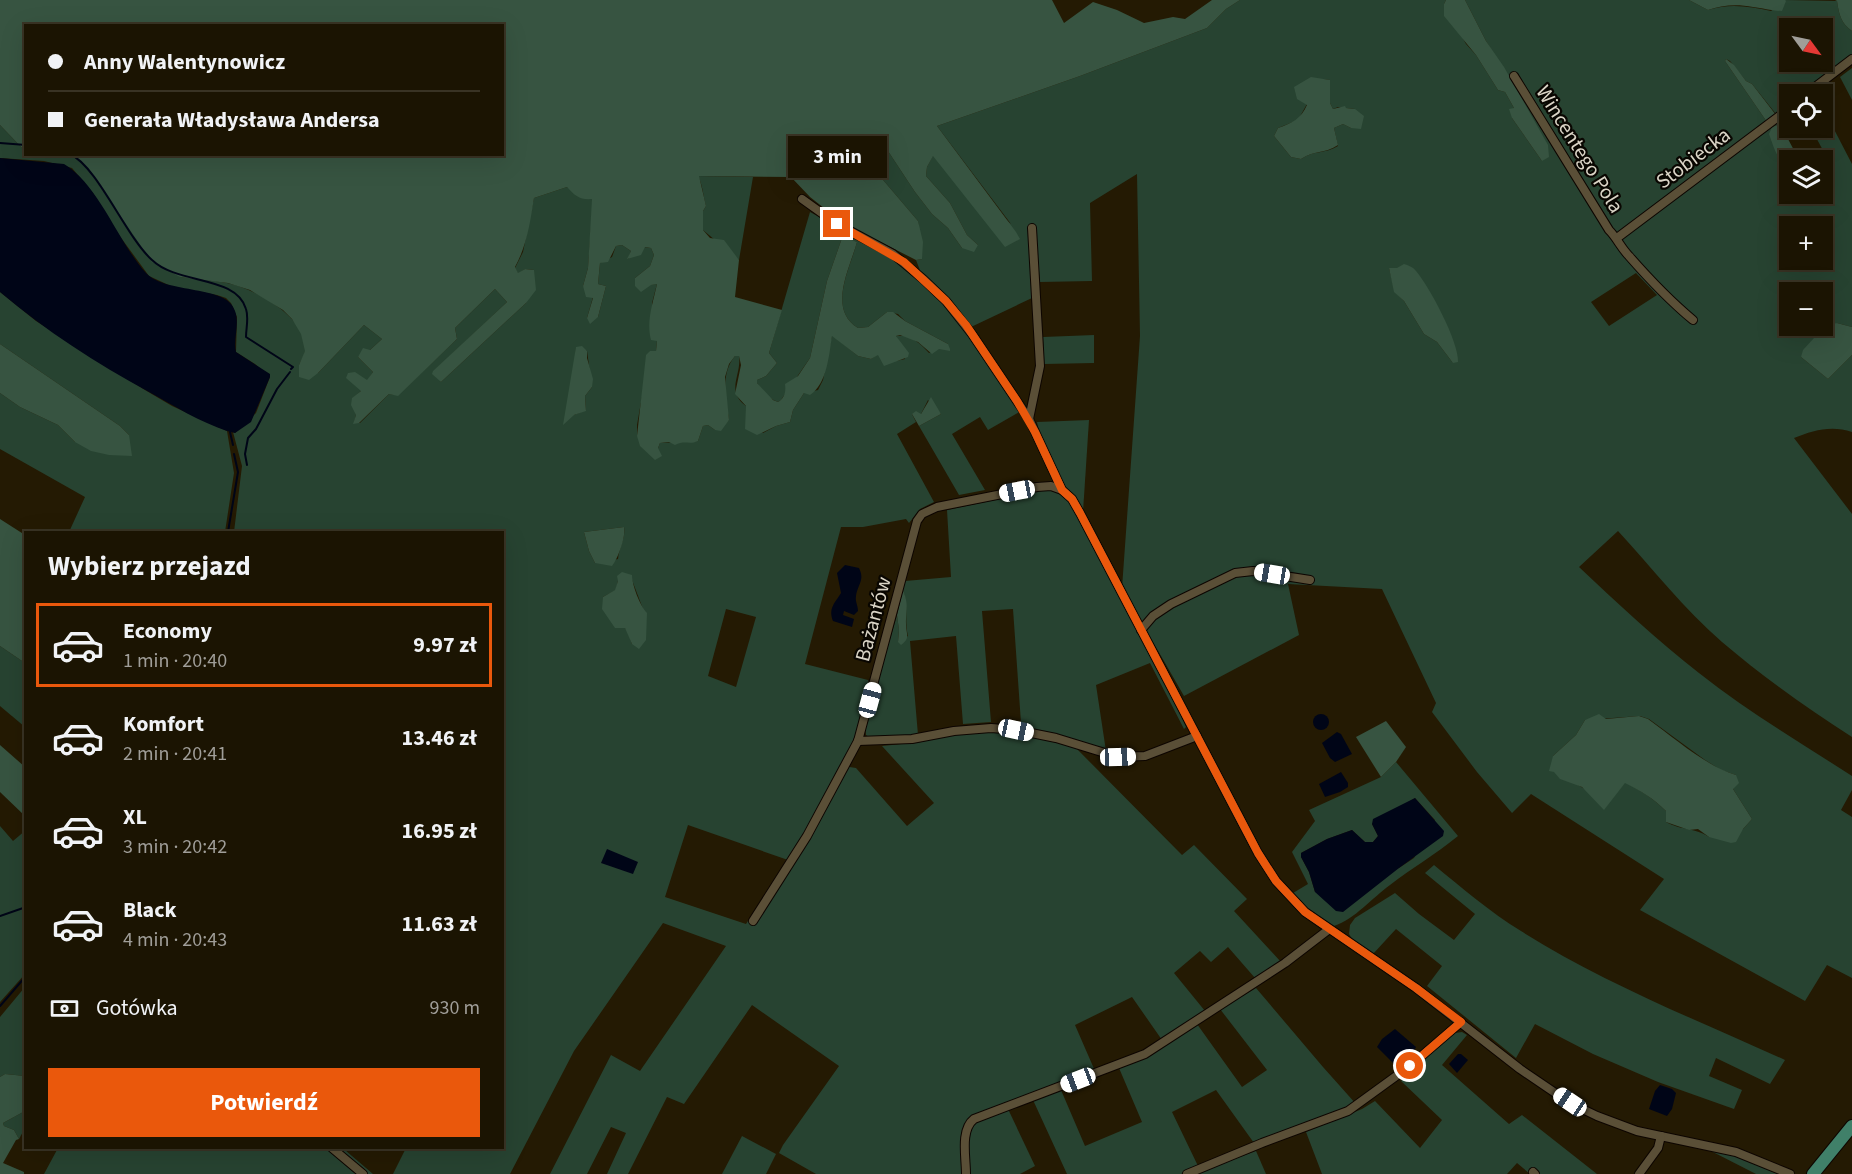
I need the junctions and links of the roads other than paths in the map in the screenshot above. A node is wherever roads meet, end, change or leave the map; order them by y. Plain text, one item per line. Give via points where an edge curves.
1 (1852, 59) edge
2 (1514, 76) dead end
3 (1819, 84) edge
4 (1779, 116) edge
5 (802, 199) dead end
6 (1032, 228) dead end
7 (1617, 238) junction
8 (1693, 320) dead end
9 (1029, 419) junction
10 (1062, 490) junction
11 (1310, 580) dead end
12 (1141, 630) junction
13 (1197, 736) junction
14 (858, 741) junction
15 (753, 921) dead end
16 (1329, 930) junction
17 (1461, 1022) junction
18 (1852, 1126) edge
19 (1661, 1136) junction
20 (333, 1149) edge
21 (363, 1174) edge
22 (966, 1174) edge
23 (1187, 1174) edge
24 (1640, 1174) edge
25 (1790, 1174) edge
26 (1813, 1174) edge

1 - 3 street
2 - 7 street, Wincentego Pola
4 - 7 street, Stobiecka
5 - 9 street via 837,224 892,254 937,292 966,325
6 - 9 street via 1040,366
7 - 8 street, Wincentego Pola via 1662,294
9 - 10 street
10 - 12 street via 1080,513
10 - 14 street, Bażantów via 1038,487 937,507 922,514 913,531
11 - 12 street via 1252,571 1235,573 1171,604
12 - 13 street
13 - 14 street via 1145,756 1118,757 1056,738 991,728 912,739
13 - 16 street via 1269,871 1298,907
14 - 15 street, Bażantów via 807,836
16 - 17 street
16 - 22 street via 1286,963 1145,1054 974,1119 965,1133
17 - 19 street via 1520,1069 1578,1107 1637,1131
17 - 23 street via 1348,1112
18 - 26 main road
19 - 24 street via 1658,1148
19 - 25 street via 1736,1152
20 - 21 street

